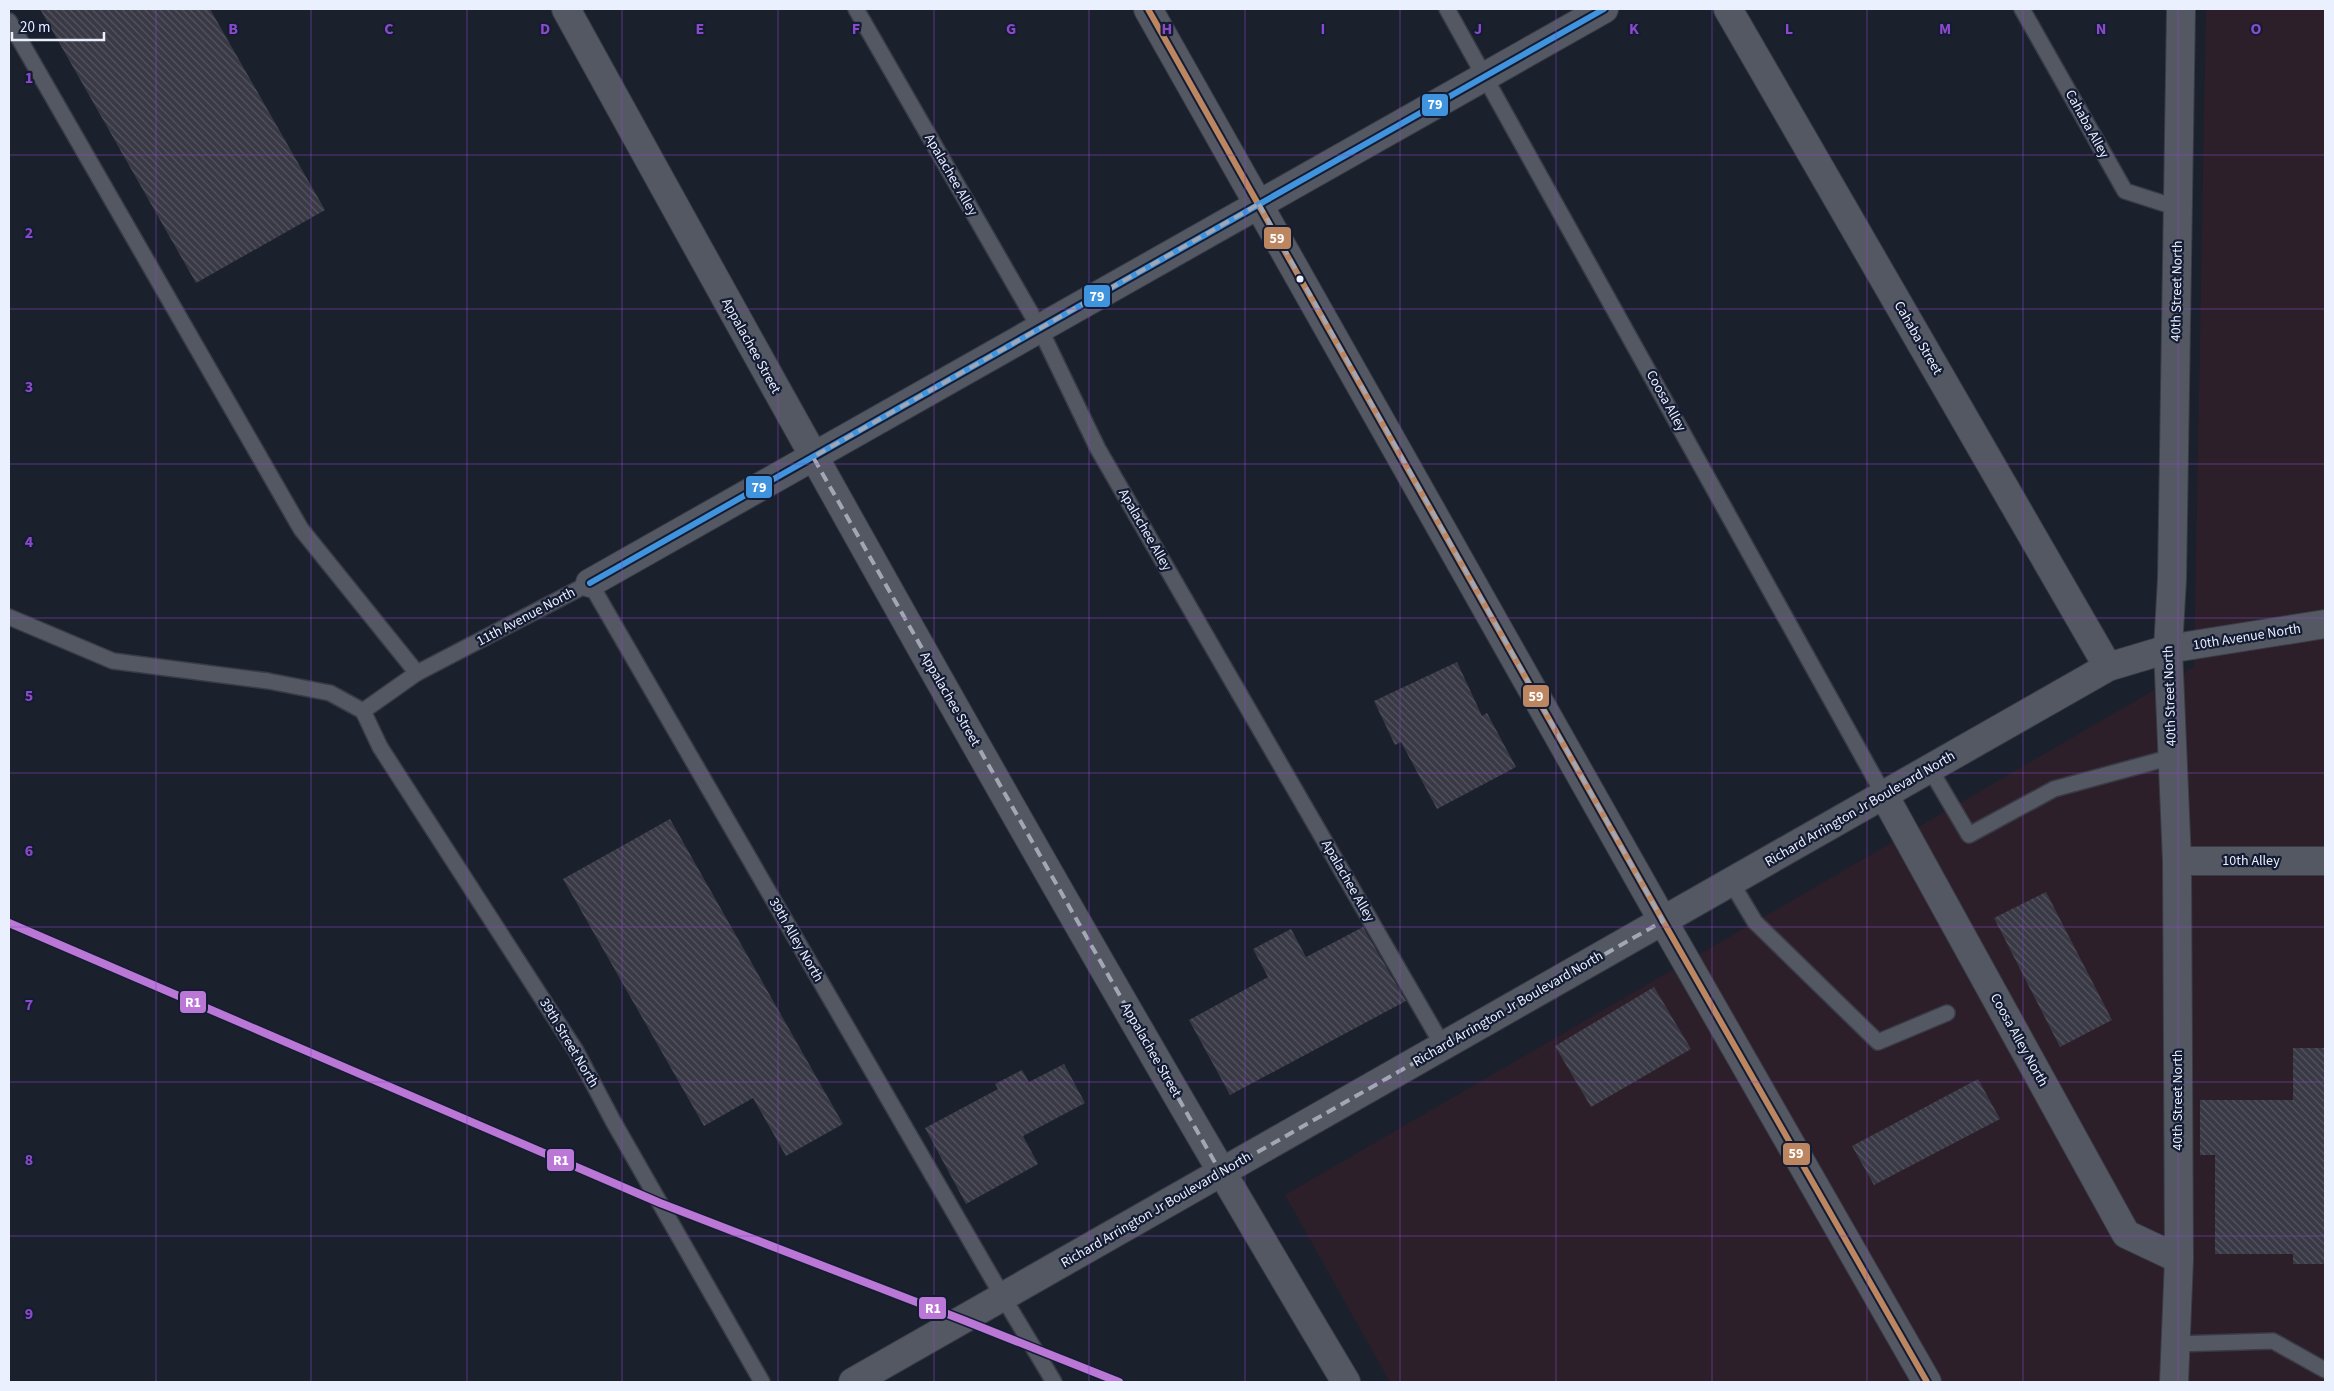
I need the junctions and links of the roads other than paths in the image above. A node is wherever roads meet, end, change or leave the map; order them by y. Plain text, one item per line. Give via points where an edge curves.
1 (566, 9) edge
2 (856, 9) edge
3 (1148, 9) edge
4 (1447, 9) edge
5 (1604, 9) edge
6 (1728, 9) edge
7 (2022, 9) edge
8 (2181, 9) edge
9 (9, 21) edge
10 (1486, 76) junction
11 (1259, 204) junction
12 (2178, 208) junction
13 (1040, 328) junction
14 (812, 457) junction
15 (590, 583) junction
16 (9, 617) edge
17 (2325, 624) edge
18 (2168, 649) junction
19 (2108, 667) junction
20 (417, 674) junction
21 (363, 711) junction
22 (2172, 757) junction
23 (1930, 769) junction
24 (1884, 795) junction
25 (2177, 860) junction
26 (2325, 861) edge
27 (1731, 882) junction
28 (1663, 920) junction
29 (1947, 1013) dead end
30 (1444, 1046) junction
31 (1221, 1173) junction
32 (2179, 1259) junction
33 (1003, 1297) junction
34 (2176, 1344) junction
35 (2325, 1370) edge
36 (762, 1382) edge
37 (853, 1382) edge
38 (1054, 1382) edge
39 (1346, 1382) edge
40 (1927, 1382) edge
41 (2174, 1382) edge

1 - 14 street, Appalachee Street
2 - 13 lane, Apalachee Alley
3 - 11 street
4 - 10 lane, Coosa Alley
5 - 10 street, 11th Avenue North
6 - 19 street, Cahaba Street
7 - 12 lane, Cahaba Alley via 2125,191
8 - 12 street, 40th Street North
9 - 20 lane via 301,529
10 - 11 street, 11th Avenue North
10 - 24 lane, Coosa Alley
11 - 13 street, 11th Avenue North
11 - 28 street
12 - 18 street, 40th Street North
13 - 14 street, 11th Avenue North
13 - 30 lane, Apalachee Alley via 1098,449
14 - 15 street, 11th Avenue North
14 - 31 street, Appalachee Street
15 - 20 lane, 11th Avenue North
15 - 33 lane, 39th Alley North
16 - 21 lane via 113,661 286,684 330,694
17 - 18 street, 10th Avenue North
18 - 19 street, Richard Arrington Jr Boulevard North
18 - 22 street, 40th Street North
19 - 23 street, Richard Arrington Jr Boulevard North
20 - 21 lane, 11th Avenue North
21 - 36 lane, 39th Street North via 380,747 576,1051
22 - 23 lane via 2054,789 1969,835
22 - 25 street, 40th Street North
23 - 24 street, Richard Arrington Jr Boulevard North
24 - 27 street, Richard Arrington Jr Boulevard North
24 - 32 street, Coosa Alley North via 2126,1234
25 - 26 street, 10th Alley
25 - 32 street, 40th Street North
27 - 28 street, Richard Arrington Jr Boulevard North
27 - 29 lane via 1756,922 1878,1042
28 - 30 street, Richard Arrington Jr Boulevard North
28 - 40 street
30 - 31 street, Richard Arrington Jr Boulevard North
31 - 33 street, Richard Arrington Jr Boulevard North
31 - 39 street, Appalachee Street
32 - 34 street, 40th Street North
33 - 37 street, Richard Arrington Jr Boulevard North
33 - 38 lane, 39th Alley North
34 - 35 lane via 2274,1341
34 - 41 street, 40th Street North

